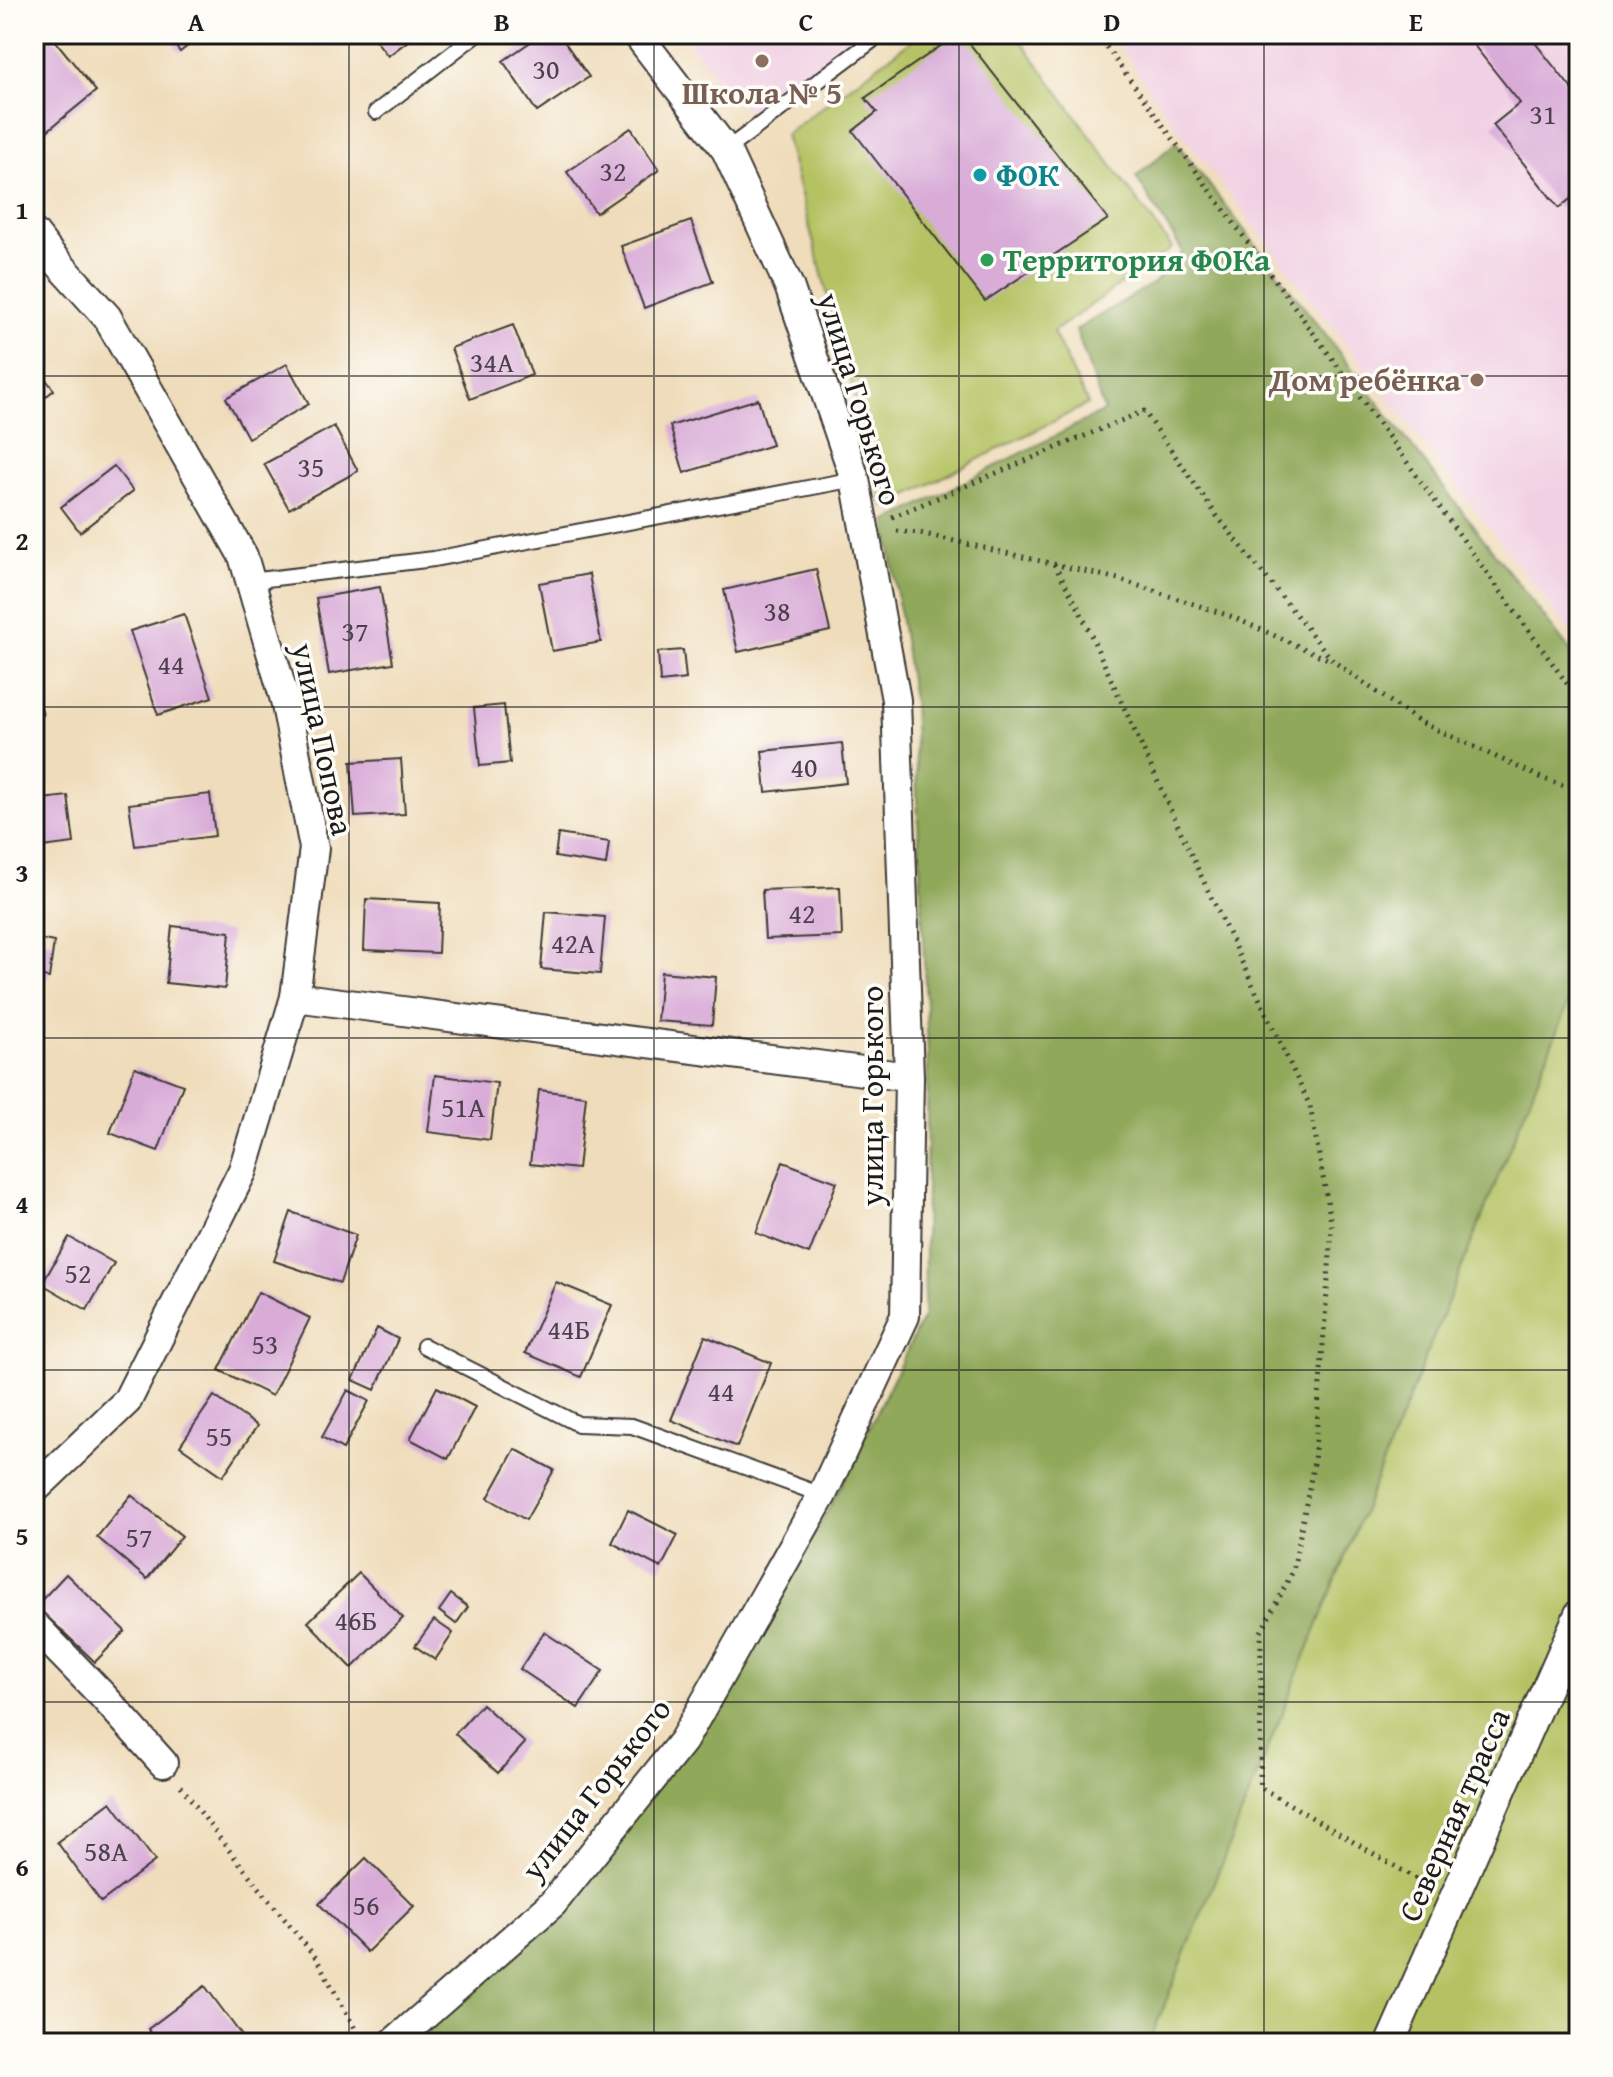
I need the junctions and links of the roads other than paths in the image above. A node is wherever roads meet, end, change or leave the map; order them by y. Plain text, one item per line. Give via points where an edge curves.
1 (477, 34) edge
2 (637, 34) edge
3 (881, 34) edge
4 (376, 112) dead end
5 (726, 150) junction
6 (40, 252) edge
7 (855, 479) junction
8 (250, 581) junction
9 (295, 997) junction
10 (909, 1077) junction
11 (424, 1346) dead end
12 (34, 1490) edge
13 (822, 1495) junction
14 (1579, 1614) edge
15 (34, 1625) edge
16 (163, 1763) road end
17 (393, 2043) edge
18 (1390, 2043) edge

1 - 4 lane
2 - 5 street, улица Горького
3 - 5 lane
5 - 7 street, улица Горького via 789,286
6 - 8 street, улица Попова via 107,317 243,556
7 - 8 lane via 434,559
7 - 10 street, улица Горького via 896,700
8 - 9 street, улица Попова via 285,700 314,848
9 - 10 street
9 - 12 street, улица Попова via 243,1170 127,1401
10 - 13 street, улица Горького via 905,1316
11 - 13 lane via 578,1424 632,1426
13 - 17 street, улица Горького via 683,1741 553,1903
14 - 18 street, Северная трасса
15 - 16 street

